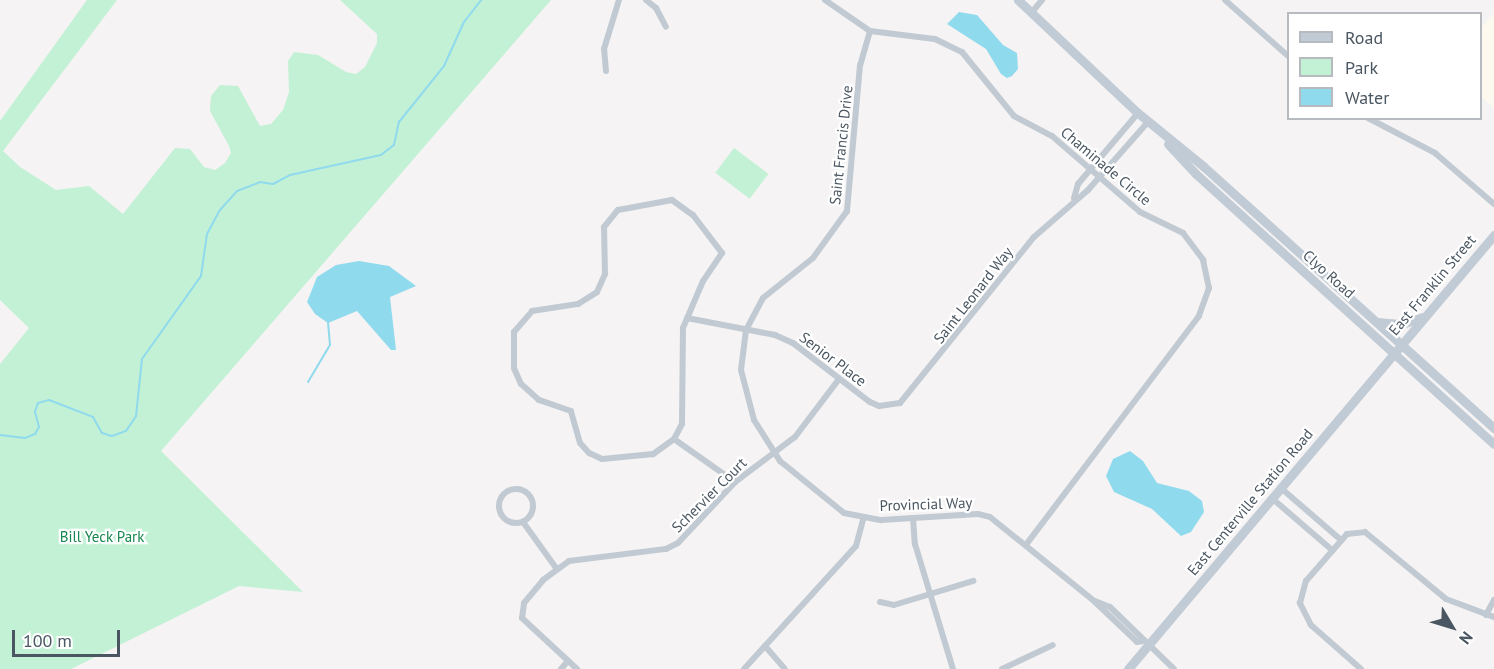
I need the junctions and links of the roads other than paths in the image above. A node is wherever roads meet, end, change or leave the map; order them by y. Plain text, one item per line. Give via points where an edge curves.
1 (619, 0) edge
2 (646, 0) edge
3 (825, 0) edge
4 (1018, 0) edge
5 (1042, 0) edge
6 (1225, 0) edge
7 (1032, 12) junction
8 (666, 27) dead end
9 (870, 31) junction
10 (1287, 55) edge
11 (606, 71) dead end
12 (1137, 113) junction
13 (1372, 120) edge
14 (1148, 122) junction
15 (1091, 169) junction
16 (1100, 177) junction
17 (1074, 198) junction
18 (1494, 204) edge
19 (1494, 235) edge
20 (1426, 315) junction
21 (687, 318) junction
22 (1375, 321) junction
23 (746, 330) junction
24 (1401, 345) junction
25 (1393, 353) junction
26 (839, 379) junction
27 (892, 406) joint
28 (1494, 428) edge
29 (674, 439) junction
30 (1494, 444) edge
31 (774, 451) junction
32 (735, 482) junction
33 (1282, 489) junction
34 (1274, 500) junction
35 (864, 517) junction
36 (913, 518) junction
37 (523, 522) junction
38 (1341, 540) junction
39 (1026, 545) junction
40 (1332, 550) junction
41 (556, 568) junction
42 (973, 581) dead end
43 (931, 593) junction
44 (1494, 600) edge
45 (880, 602) dead end
46 (1486, 615) junction
47 (1494, 617) edge
48 (1146, 643) junction
49 (1053, 645) dead end
50 (765, 646) junction
51 (568, 661) junction
52 (561, 669) edge
53 (577, 669) edge
54 (744, 669) edge
55 (785, 669) edge
56 (953, 669) edge
57 (1002, 669) edge
58 (1128, 669) edge
59 (1174, 669) edge
60 (1361, 669) edge

1 - 11 street via 604,49
2 - 8 street via 656,8
3 - 9 street, Chaminade Circle
4 - 7 street, Clyo Road
5 - 7 street
6 - 10 street
7 - 12 street, Clyo Road
9 - 15 street, Chaminade Circle via 935,39 962,51 1014,116 1052,136
9 - 23 street, Saint Francis Drive via 860,65 847,211 813,258 763,298
12 - 14 street, Clyo Road
12 - 15 street, Saint Leonard Way
13 - 18 street via 1435,153
14 - 16 street, Saint Leonard Way
14 - 22 street, Clyo Road via 1203,166
14 - 25 street, Clyo Road via 1196,174
15 - 16 street, Chaminade Circle
15 - 17 street, Saint Leonard Way via 1078,184
16 - 17 street, Saint Leonard Way
16 - 39 street, Chaminade Circle via 1140,212 1183,233 1203,260 1209,288 1193,325
17 - 27 street, Saint Leonard Way via 1023,250 909,397
19 - 20 street, East Franklin Street
20 - 22 street via 1402,324
20 - 24 street, East Franklin Street
21 - 23 street, Senior Place
21 - 29 street via 681,337 684,415
21 - 29 street via 722,253 680,204 672,200 645,203 624,207 607,221 603,233 604,274 597,292 578,304 532,311 517,325 513,339 514,369 521,384 539,400 571,411 580,443 589,453 609,459 633,458 653,454
22 - 24 street, Clyo Road
23 - 26 street, Senior Place via 793,343
23 - 31 street, Provincial Way via 741,370 747,402
24 - 25 street, East Franklin Street
24 - 28 street, Clyo Road
25 - 30 street, Clyo Road
25 - 33 street, East Centerville Station Road
26 - 27 street, Senior Place via 870,402
26 - 31 street, Schervier Court via 795,437
29 - 32 street
31 - 32 street, Schervier Court
31 - 35 street, Provincial Way via 828,502 844,513
32 - 41 street, Schervier Court via 671,547 577,560
33 - 34 street, East Centerville Station Road
33 - 38 street
34 - 40 street
34 - 48 street, East Centerville Station Road
35 - 36 street, Provincial Way
35 - 50 street via 856,546
36 - 39 street, Provincial Way via 978,514 998,522
36 - 43 street via 915,543
37 - 37 street via 532,510 530,496 518,488 500,496 498,511 504,519
37 - 41 street
38 - 40 street
38 - 46 street via 1353,532 1365,532 1432,589
39 - 48 street, Provincial Way via 1137,642
40 - 60 street via 1303,586 1302,609 1311,625
41 - 51 street, Schervier Court via 524,603 522,618
42 - 43 street
43 - 45 street via 894,605
43 - 56 street
44 - 46 street
46 - 47 street
48 - 58 street, East Centerville Station Road
48 - 59 street
49 - 57 street
50 - 54 street
50 - 55 street
51 - 52 street
51 - 53 street, Schervier Court

